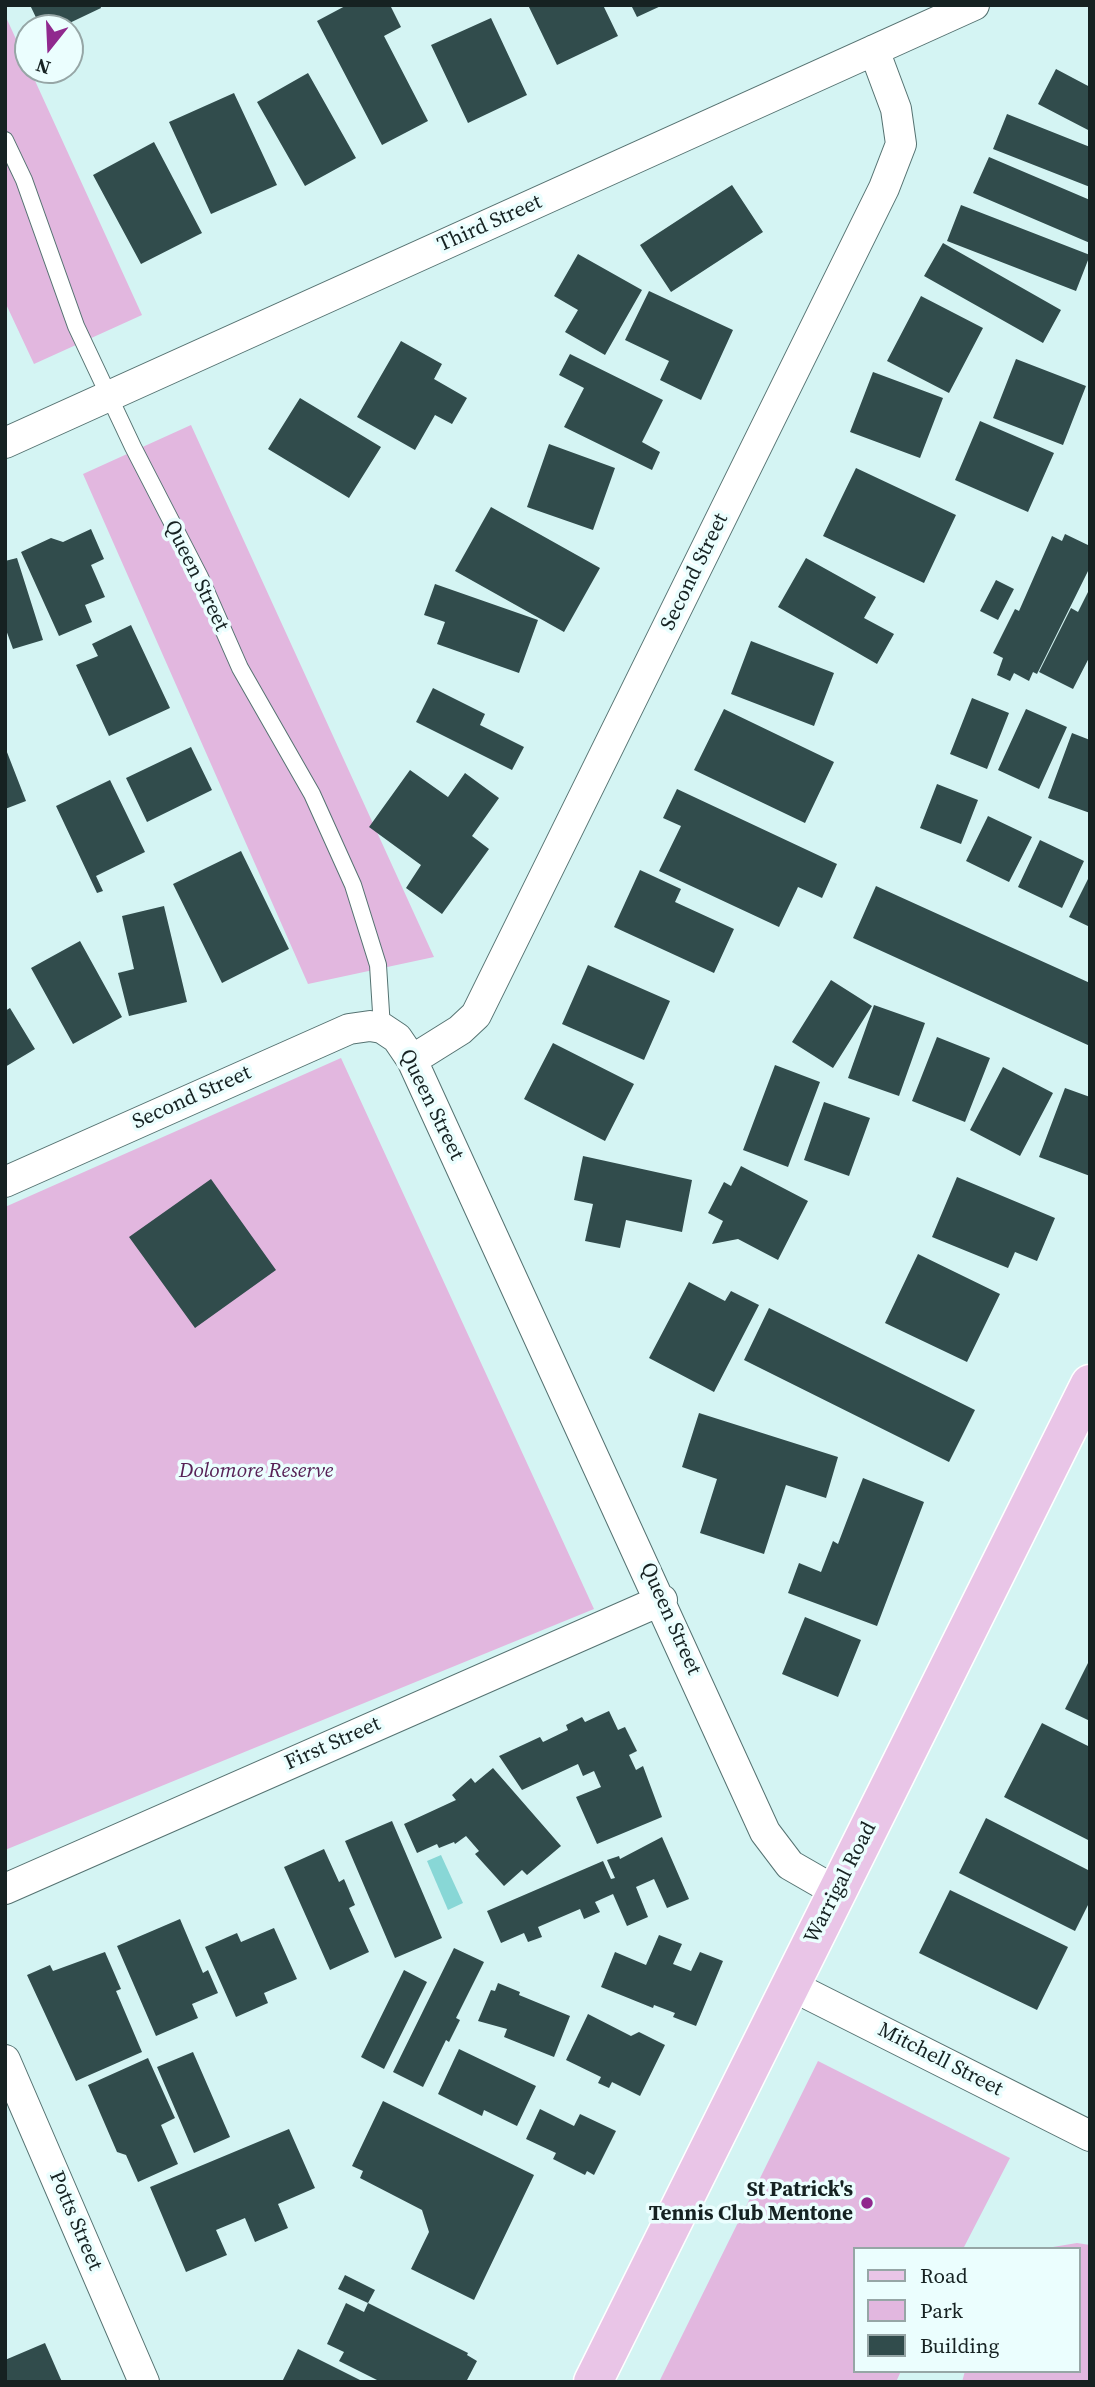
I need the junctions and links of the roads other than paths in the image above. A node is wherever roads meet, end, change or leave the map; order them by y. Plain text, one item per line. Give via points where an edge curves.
1 (974, 5) edge
2 (874, 50) junction
3 (5, 140) edge
4 (109, 396) junction
5 (5, 443) edge
6 (382, 1028) junction
7 (412, 1060) junction
8 (5, 1182) edge
9 (1090, 1384) edge
10 (662, 1600) junction
11 (5, 1889) edge
12 (837, 1892) junction
13 (790, 1985) junction
14 (5, 2060) edge
15 (1090, 2136) edge
16 (144, 2382) edge
17 (593, 2382) edge

1 - 2 street, Third Street
2 - 4 street, Third Street
2 - 7 street, Second Street via 896,109 901,144 884,188 476,1015
3 - 4 lane, Queen Street via 76,326
4 - 5 street, Third Street
4 - 6 lane, Queen Street via 240,668 308,786 343,863 378,965
6 - 7 street, Queen Street via 397,1038
6 - 8 street, Second Street via 359,1026 317,1042
7 - 10 street, Queen Street
9 - 12 main road, Warrigal Road
10 - 11 street, First Street
10 - 12 street, Queen Street via 775,1850 790,1865
12 - 13 main road, Warrigal Road
13 - 15 street, Mitchell Street
13 - 17 main road, Warrigal Road
14 - 16 street, Potts Street

